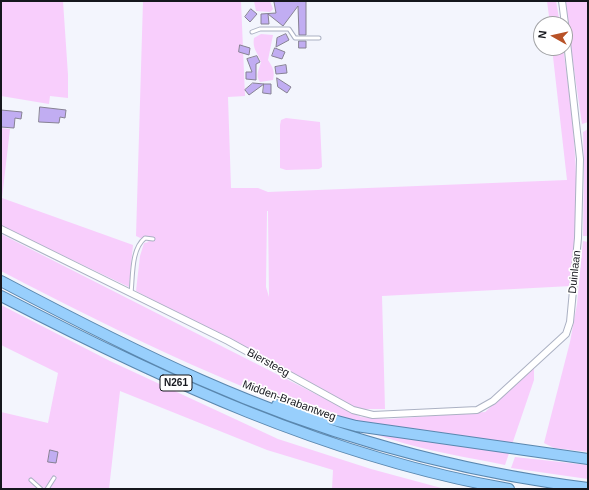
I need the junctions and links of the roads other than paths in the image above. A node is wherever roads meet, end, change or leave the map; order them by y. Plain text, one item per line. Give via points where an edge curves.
1 (562, 1) edge
2 (564, 16) edge
3 (252, 32) dead end
4 (319, 38) dead end
5 (569, 56) edge
6 (1, 229) edge
7 (153, 239) dead end
8 (1, 281) edge
9 (131, 293) junction
10 (1, 296) edge
11 (536, 362) joint
12 (244, 398) junction
13 (588, 460) edge
14 (54, 478) dead end
15 (31, 480) dead end
16 (588, 488) edge
17 (41, 489) edge
18 (47, 489) edge
19 (507, 489) edge

1 - 2 street, Duinlaan
3 - 4 lane via 260,29 289,29 295,38
5 - 11 street, Duinlaan via 580,159 578,238 568,329 566,334
6 - 9 street, Biersteeg
7 - 9 lane via 145,238 140,242 136,252
8 - 12 highway, Midden-Brabantweg / N261 via 148,356
9 - 11 street, Biersteeg via 228,341 363,414 477,410 493,401
10 - 19 highway, N261 via 148,370 264,420 336,445
12 - 13 highway, N261 via 356,426
12 - 16 highway, Midden-Brabantweg / N261 via 339,432 419,455 508,476
14 - 18 lane
15 - 17 lane

